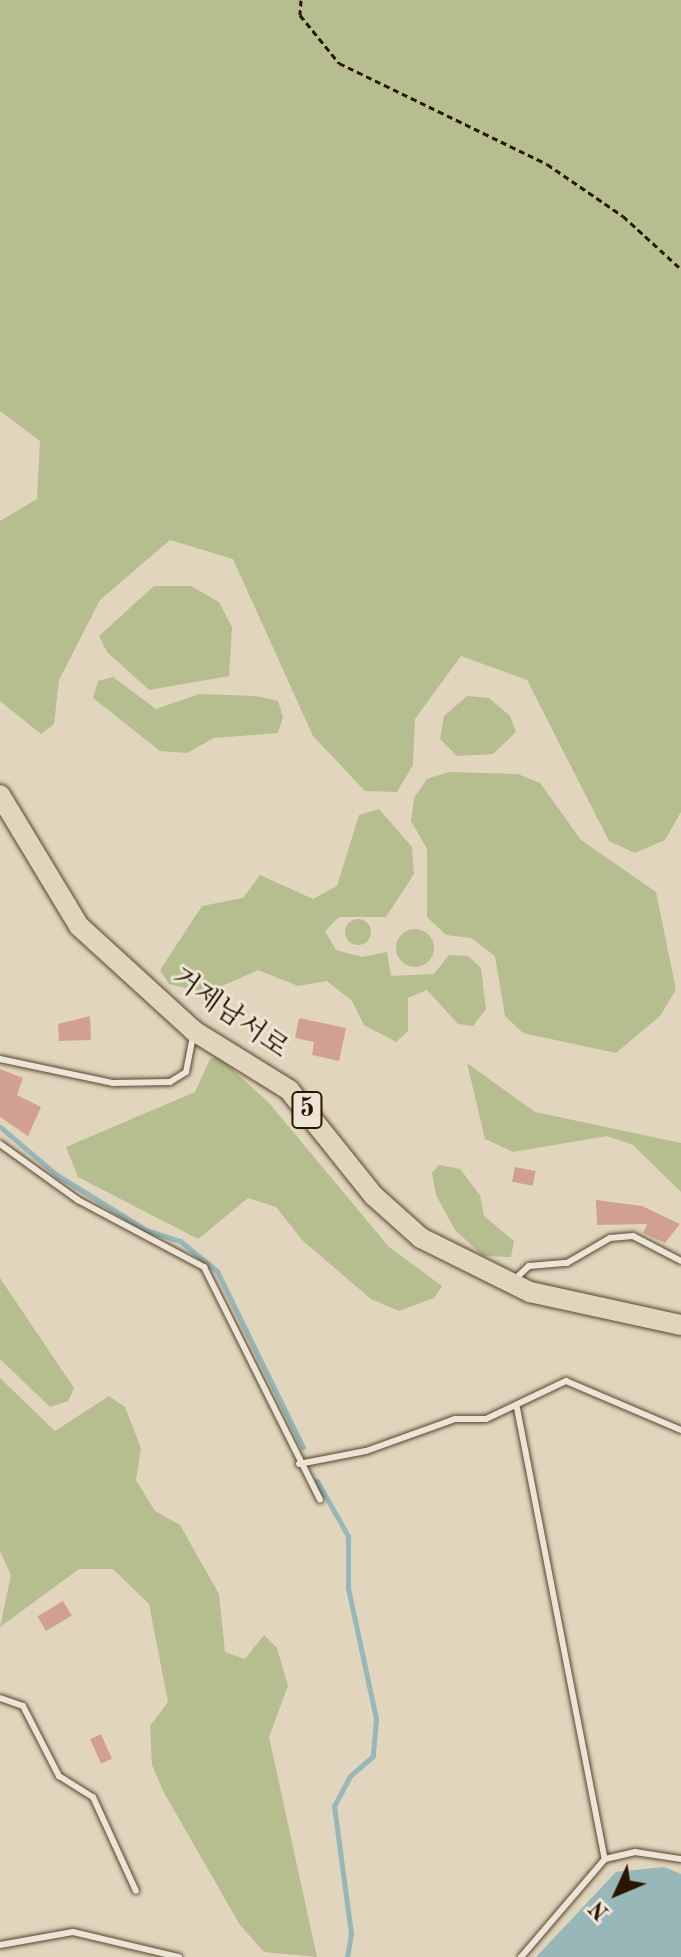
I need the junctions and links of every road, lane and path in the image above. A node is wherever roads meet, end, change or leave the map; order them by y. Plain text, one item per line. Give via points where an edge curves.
1 (301, 0) edge
2 (681, 269) edge
3 (0, 795) edge
4 (194, 1031) junction
5 (0, 1059) edge
6 (0, 1144) edge
7 (681, 1261) edge
8 (510, 1284) junction
9 (681, 1325) edge
10 (517, 1408) junction
11 (681, 1430) edge
12 (299, 1464) junction
13 (320, 1500) dead end
14 (0, 1698) edge
15 (605, 1859) junction
16 (681, 1859) edge
17 (136, 1891) dead end
18 (0, 1945) edge
19 (179, 1957) edge
20 (521, 1957) edge

1 - 2 path via 300,15 339,63 547,164 623,216
3 - 4 main road, 거제남서로 / 5 via 79,926
4 - 5 lane via 186,1072 170,1082 113,1083
4 - 8 main road, 거제남서로 / 5 via 289,1090 374,1196 421,1238
6 - 12 lane via 78,1200 204,1267
7 - 8 lane via 633,1236 610,1238 567,1263 529,1266
8 - 9 main road, 거제남서로 / 5
10 - 11 lane via 566,1381
10 - 12 lane
10 - 15 lane
12 - 13 lane
14 - 17 lane via 23,1706 59,1776 93,1797
15 - 16 lane via 635,1852
15 - 20 lane
18 - 19 lane via 73,1932

